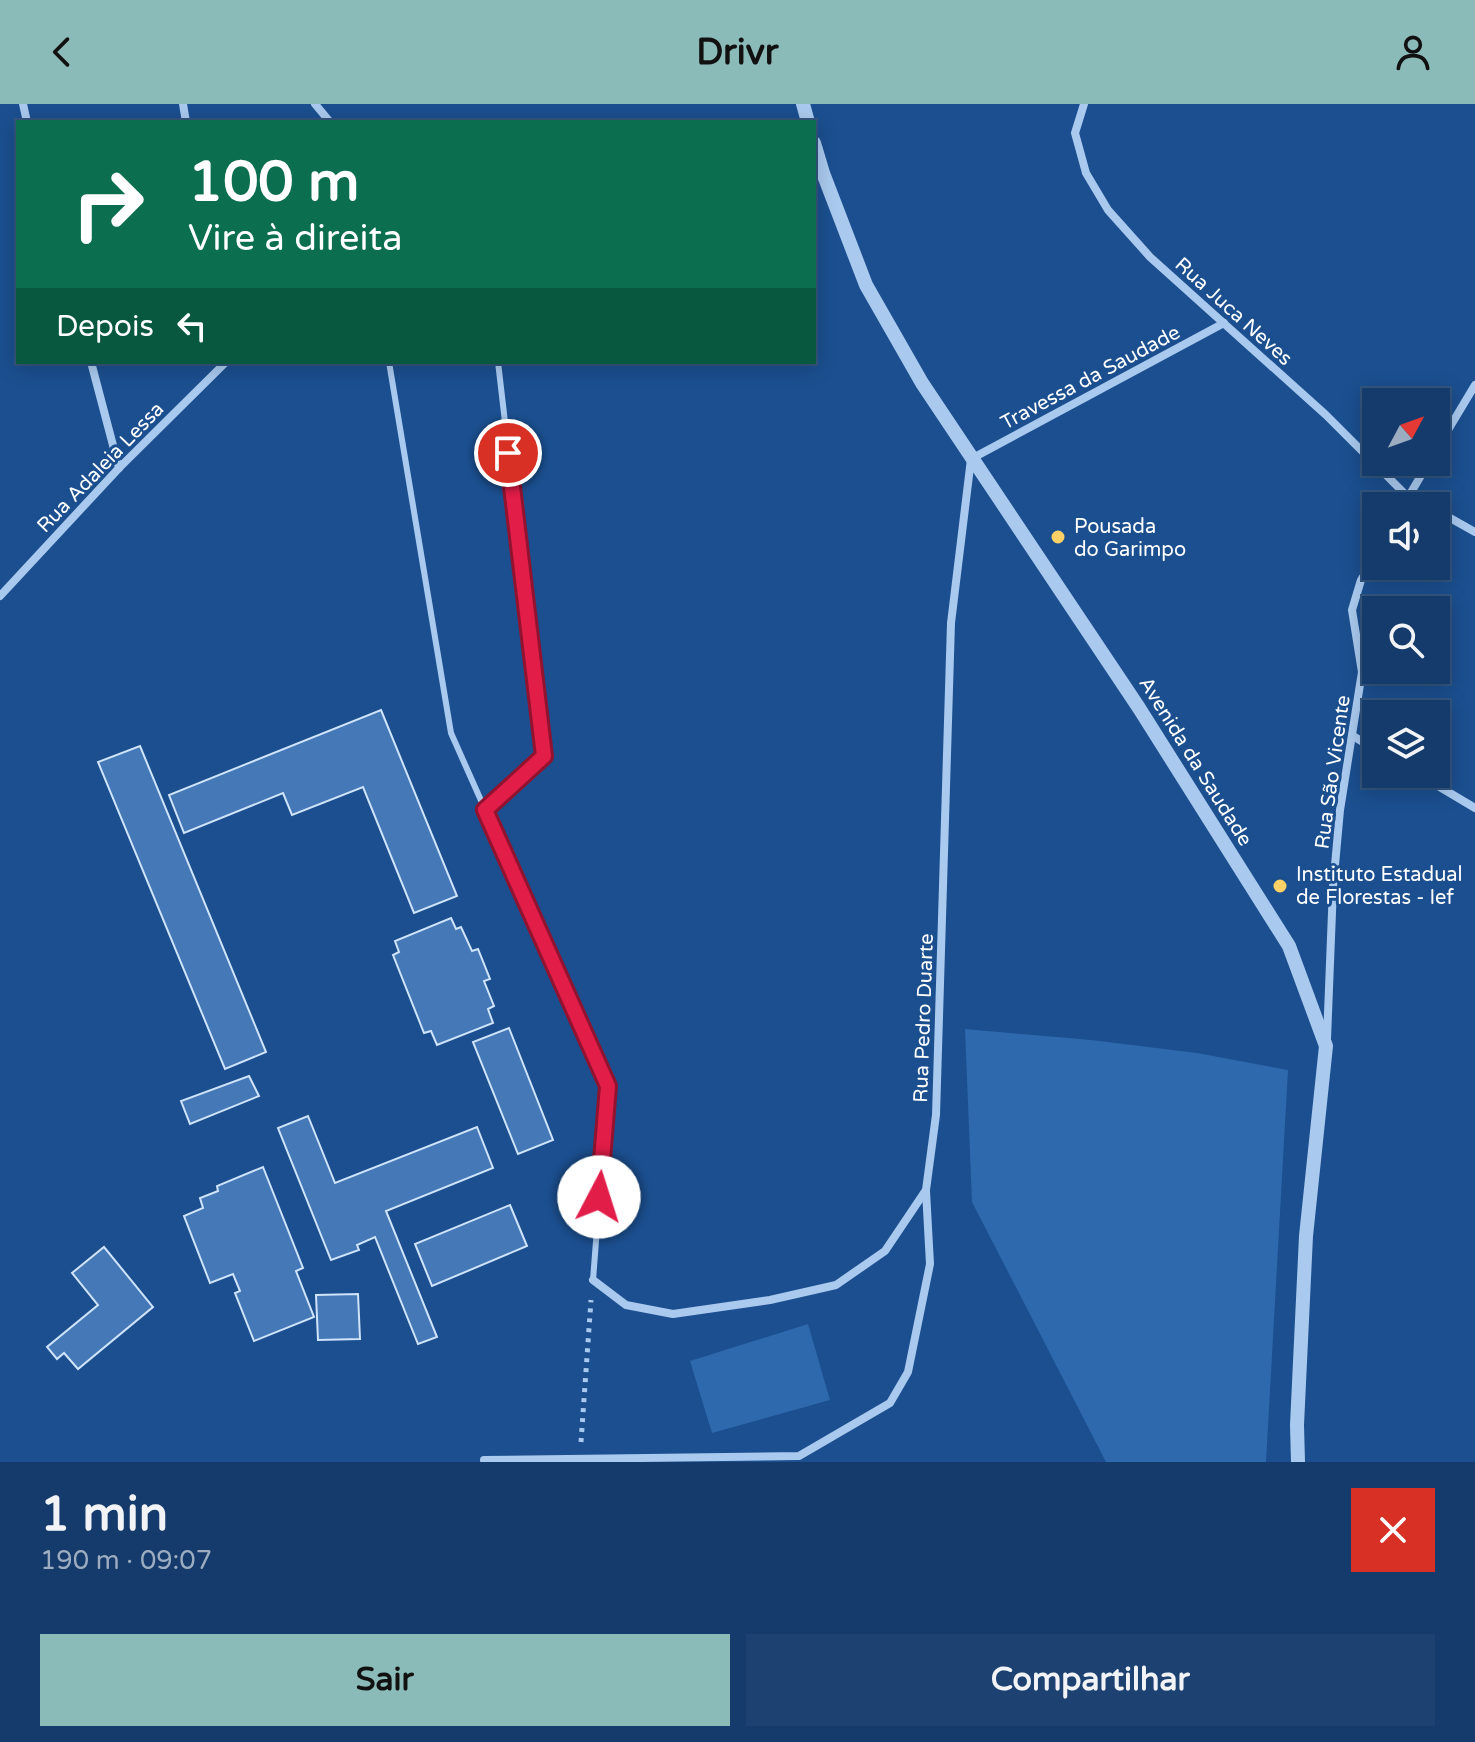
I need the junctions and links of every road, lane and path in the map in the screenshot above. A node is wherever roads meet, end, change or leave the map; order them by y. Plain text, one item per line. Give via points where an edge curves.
1 (315, 104) edge
2 (1084, 104) edge
3 (328, 120) edge
4 (816, 150) edge
5 (1224, 323) junction
6 (92, 364) edge
7 (224, 364) edge
8 (389, 364) edge
9 (498, 364) edge
10 (1475, 385) edge
11 (1450, 427) edge
12 (971, 459) junction
13 (119, 468) junction
14 (1403, 492) edge
15 (1450, 518) edge
16 (1475, 532) edge
17 (1362, 578) edge
18 (0, 596) edge
19 (1353, 736) junction
20 (1362, 741) edge
21 (1441, 788) edge
22 (1475, 808) edge
23 (485, 810) junction
24 (1326, 1046) junction
25 (926, 1190) junction
26 (593, 1280) junction
27 (579, 1459) junction
28 (484, 1460) edge
29 (1298, 1462) edge

1 - 3 street
2 - 5 street, Rua Juca Neves via 1075,133 1086,173 1108,210 1150,257
4 - 12 street, Avenida da Saudade via 866,285
5 - 12 street, Travessa da Saudade
5 - 14 street, Rua Juca Neves
6 - 13 street
7 - 13 street, Rua Adaleia Lessa
8 - 23 lane via 451,733
9 - 23 lane via 544,756
10 - 11 street
12 - 24 street, Avenida da Saudade via 1139,708 1289,946
12 - 25 street, Rua Pedro Duarte via 951,623 936,1115
13 - 18 street, Rua Adaleia Lessa
15 - 16 street
17 - 19 street, Rua São Vicente via 1352,610 1362,672
19 - 20 street
19 - 24 street, Rua São Vicente via 1333,887
21 - 22 street
23 - 26 lane via 608,1086
24 - 29 street, Avenida da Saudade via 1306,1236
25 - 26 street, Rua Pedro Duarte via 885,1251 836,1285 673,1314 626,1305
25 - 27 street via 930,1264 908,1372 890,1403 799,1456
26 - 27 path
27 - 28 street

